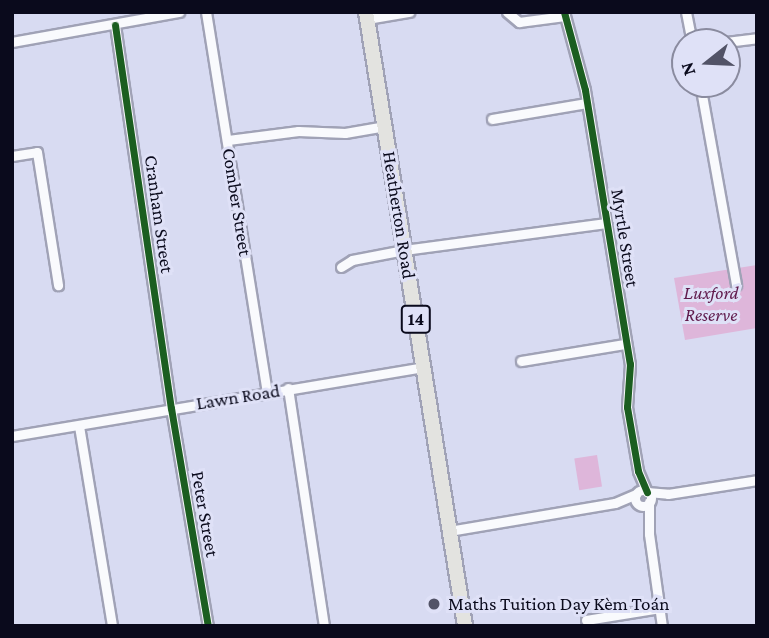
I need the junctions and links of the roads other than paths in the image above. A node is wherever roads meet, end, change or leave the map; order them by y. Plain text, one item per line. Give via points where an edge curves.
1 (179, 12) edge
2 (206, 12) edge
3 (409, 12) edge
4 (507, 12) edge
5 (564, 14) edge
6 (366, 16) edge
7 (115, 25) junction
8 (12, 42) edge
9 (703, 98) edge
10 (587, 103) junction
11 (492, 119) dead end
12 (385, 126) junction
13 (228, 140) junction
14 (12, 156) edge
15 (606, 223) junction
16 (404, 250) junction
17 (341, 267) dead end
18 (58, 285) dead end
19 (736, 285) dead end
20 (625, 344) junction
21 (521, 361) dead end
22 (423, 367) junction
23 (288, 388) junction
24 (267, 391) junction
25 (172, 408) junction
26 (79, 426) junction
27 (12, 436) edge
28 (638, 471) junction
29 (757, 480) edge
30 (648, 497) junction
31 (637, 499) junction
32 (449, 531) junction
33 (649, 534) junction
34 (660, 608) junction
35 (586, 620) dead end
36 (112, 626) edge
37 (208, 626) edge
38 (324, 626) edge
39 (465, 626) edge
40 (662, 626) edge

1 - 7 street
2 - 13 street, Comber Street
3 - 6 street
4 - 5 street via 519,22
5 - 10 street, Myrtle Street
6 - 12 main road, Heatherton Road / 14
7 - 8 street
7 - 25 street, Cranham Street
9 - 19 street
10 - 11 street
10 - 15 street, Myrtle Street
12 - 13 street
12 - 16 main road, Heatherton Road / 14
13 - 24 street, Comber Street
14 - 18 street via 37,152
15 - 16 street
15 - 20 street, Myrtle Street
16 - 17 street via 352,260
16 - 22 main road, Heatherton Road / 14
20 - 21 street
20 - 28 street, Myrtle Street via 630,365 627,407
22 - 23 street, Lawn Road
22 - 32 main road, Heatherton Road / 14
23 - 24 street, Lawn Road
23 - 38 street
24 - 25 street, Lawn Road
25 - 26 street, Lawn Road
25 - 37 street, Peter Street
26 - 27 street, Lawn Road
26 - 36 street
28 - 30 street, Myrtle Street
28 - 31 street, Myrtle Street
29 - 30 street
30 - 31 street
30 - 33 street, Myrtle Street
31 - 32 street
31 - 33 street, Myrtle Street
32 - 39 main road, Heatherton Road / 14
33 - 34 street, Myrtle Street
34 - 35 street
34 - 40 street, Myrtle Street

